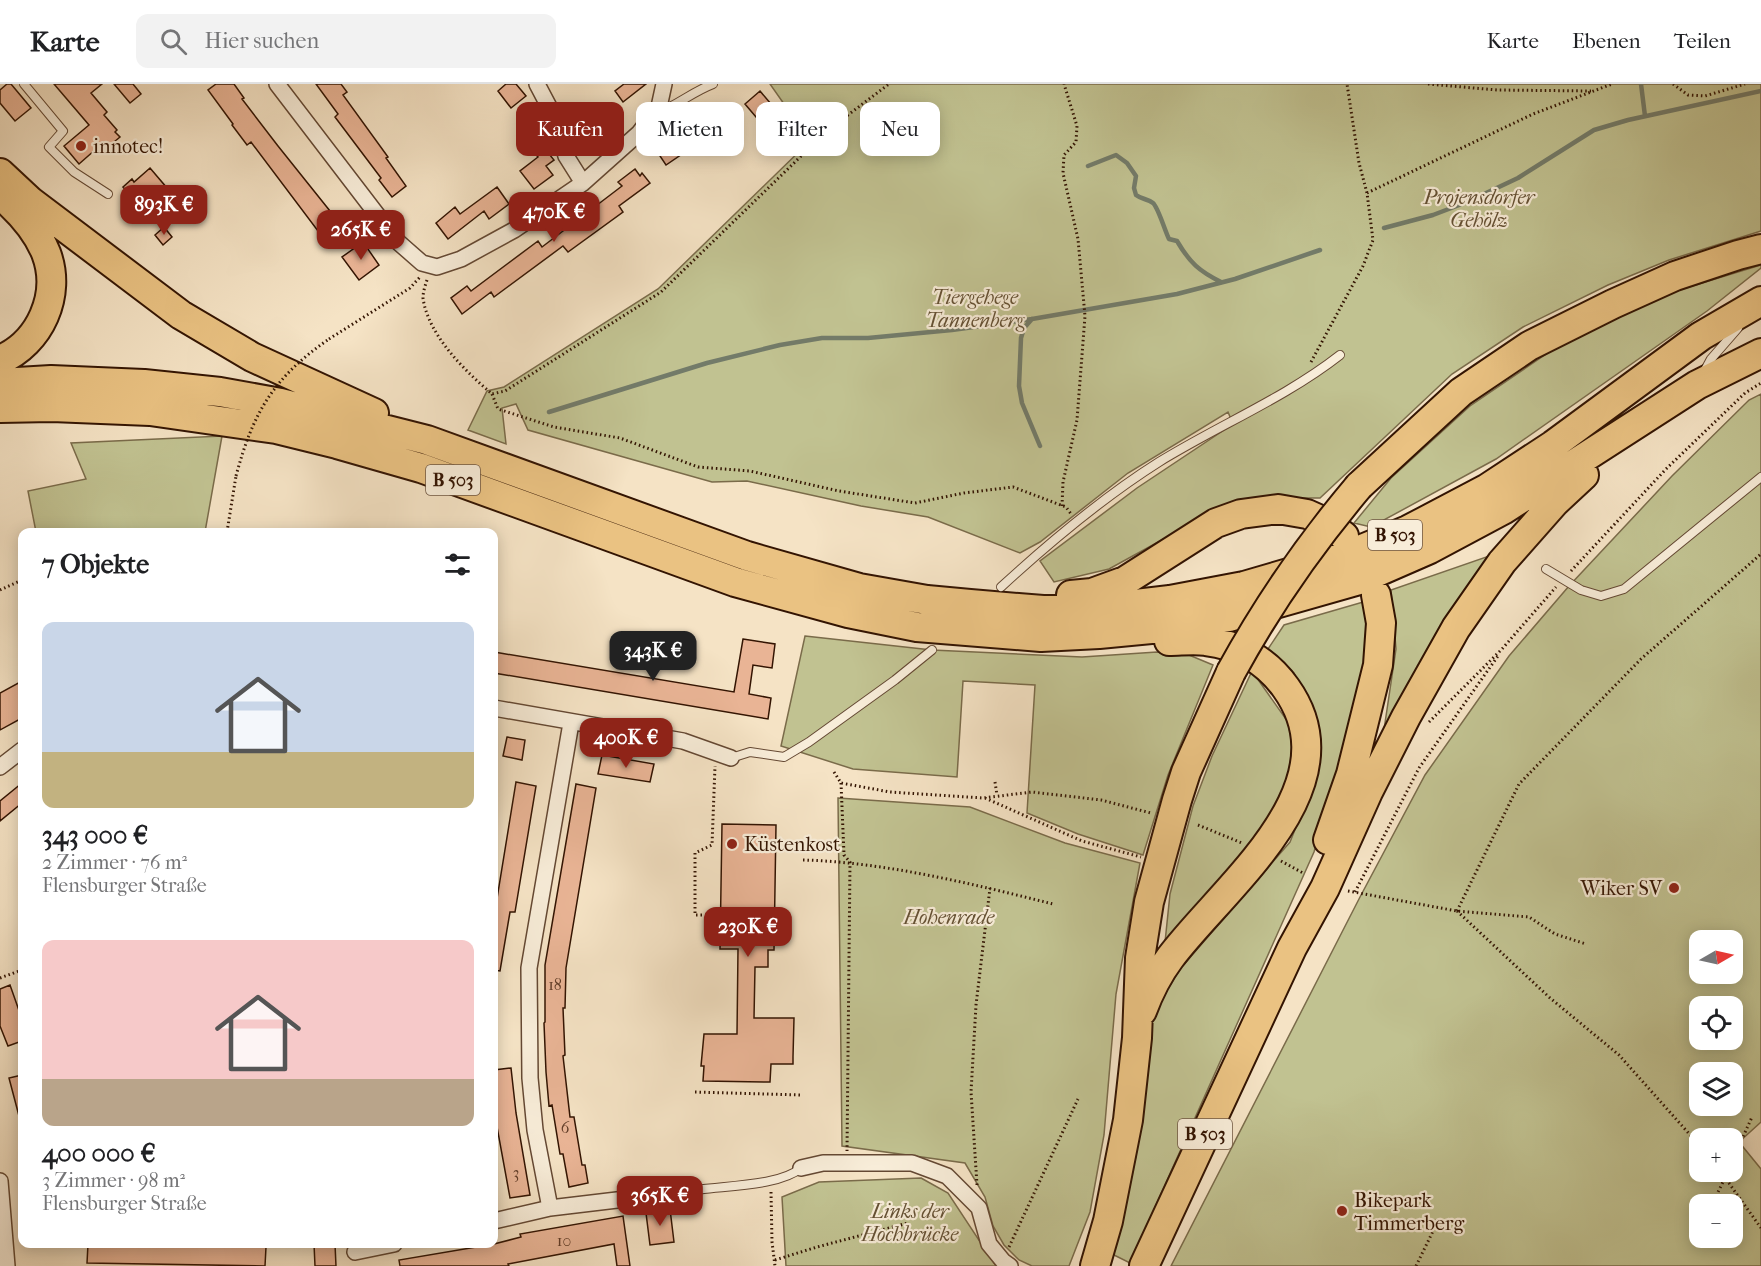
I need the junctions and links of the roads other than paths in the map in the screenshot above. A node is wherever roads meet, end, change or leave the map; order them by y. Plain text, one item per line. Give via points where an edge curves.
1 (24, 84) edge
2 (277, 84) edge
3 (537, 84) edge
4 (664, 84) edge
5 (713, 84) edge
6 (661, 102) edge
7 (681, 102) edge
8 (636, 136) edge
9 (0, 173) edge
10 (583, 183) junction
11 (108, 194) dead end
12 (0, 195) edge
13 (1761, 249) edge
14 (1761, 302) edge
15 (1761, 353) edge
16 (1340, 355) dead end
17 (0, 360) edge
18 (0, 382) edge
19 (1697, 385) junction
20 (0, 408) edge
21 (1638, 424) junction
22 (427, 440) junction
23 (1761, 477) edge
24 (1344, 536) dead end
25 (1546, 569) dead end
26 (1001, 587) dead end
27 (1376, 595) dead end
28 (970, 604) junction
29 (1099, 634) junction
30 (932, 650) dead end
31 (498, 709) edge
32 (571, 723) junction
33 (18, 753) edge
34 (731, 758) joint
35 (0, 767) edge
36 (1292, 948) junction
37 (1138, 1023) junction
38 (801, 1168) joint
39 (0, 1181) edge
40 (684, 1192) joint
41 (550, 1208) junction
42 (498, 1220) edge
43 (378, 1248) edge
44 (355, 1254) edge
45 (1006, 1263) edge
46 (7, 1266) edge
47 (1095, 1266) edge
48 (1144, 1266) edge

1 - 11 lane via 63,131 50,147 74,172
2 - 10 street via 398,242 430,267 448,264 514,230
3 - 10 street via 556,120 566,156
4 - 6 street
5 - 7 lane
8 - 10 street
9 - 22 highway via 30,201 181,315 252,357
12 - 17 highway via 25,219 40,241 51,280 46,310 34,336
13 - 37 highway, B 503, bridge via 1675,276 1529,346 1461,392 1359,486 1301,559 1257,624 1231,672 1183,781 1149,902 1140,958
14 - 19 lane via 1711,359
14 - 28 highway, B 503 via 1701,336 1486,489 1408,530 1343,557 1244,586 1170,600 1043,610
15 - 19 highway, B 503
16 - 26 lane via 1299,384 1160,462 1076,523
18 - 22 highway, B 503 via 144,384 220,392 281,403
19 - 21 highway, B 503
20 - 29 highway, B 503 via 52,406 150,411 276,429 421,468 735,582 848,613 916,627 967,632 1041,637
21 - 29 highway, B 503 via 1503,510 1430,549 1359,580 1229,617
21 - 36 highway, B 503 via 1544,514 1502,562 1456,628 1406,717 1325,888
22 - 28 highway, B 503 via 747,556 859,588
23 - 25 lane via 1624,589 1601,596 1581,590
24 - 28 highway, B 503 via 1307,514 1278,509 1241,514 1216,524 1125,581 1092,593
27 - 36 highway, B 503 via 1381,623 1378,665 1368,709 1351,774
29 - 37 highway via 1133,641 1206,641 1248,653 1269,668 1291,695 1305,736 1301,781 1286,817 1266,846 1168,960 1149,991
30 - 34 lane via 886,687 784,757 750,752
31 - 32 street
32 - 34 street via 682,741
32 - 41 street via 529,968 530,1077 535,1130
33 - 35 street
36 - 48 highway, B 503
37 - 47 highway, B 503 via 1128,1120
38 - 40 lane via 793,1175 772,1181
38 - 45 street via 823,1163 912,1163 946,1176 979,1208 989,1244
39 - 46 street
40 - 41 street
41 - 42 street
43 - 44 street

